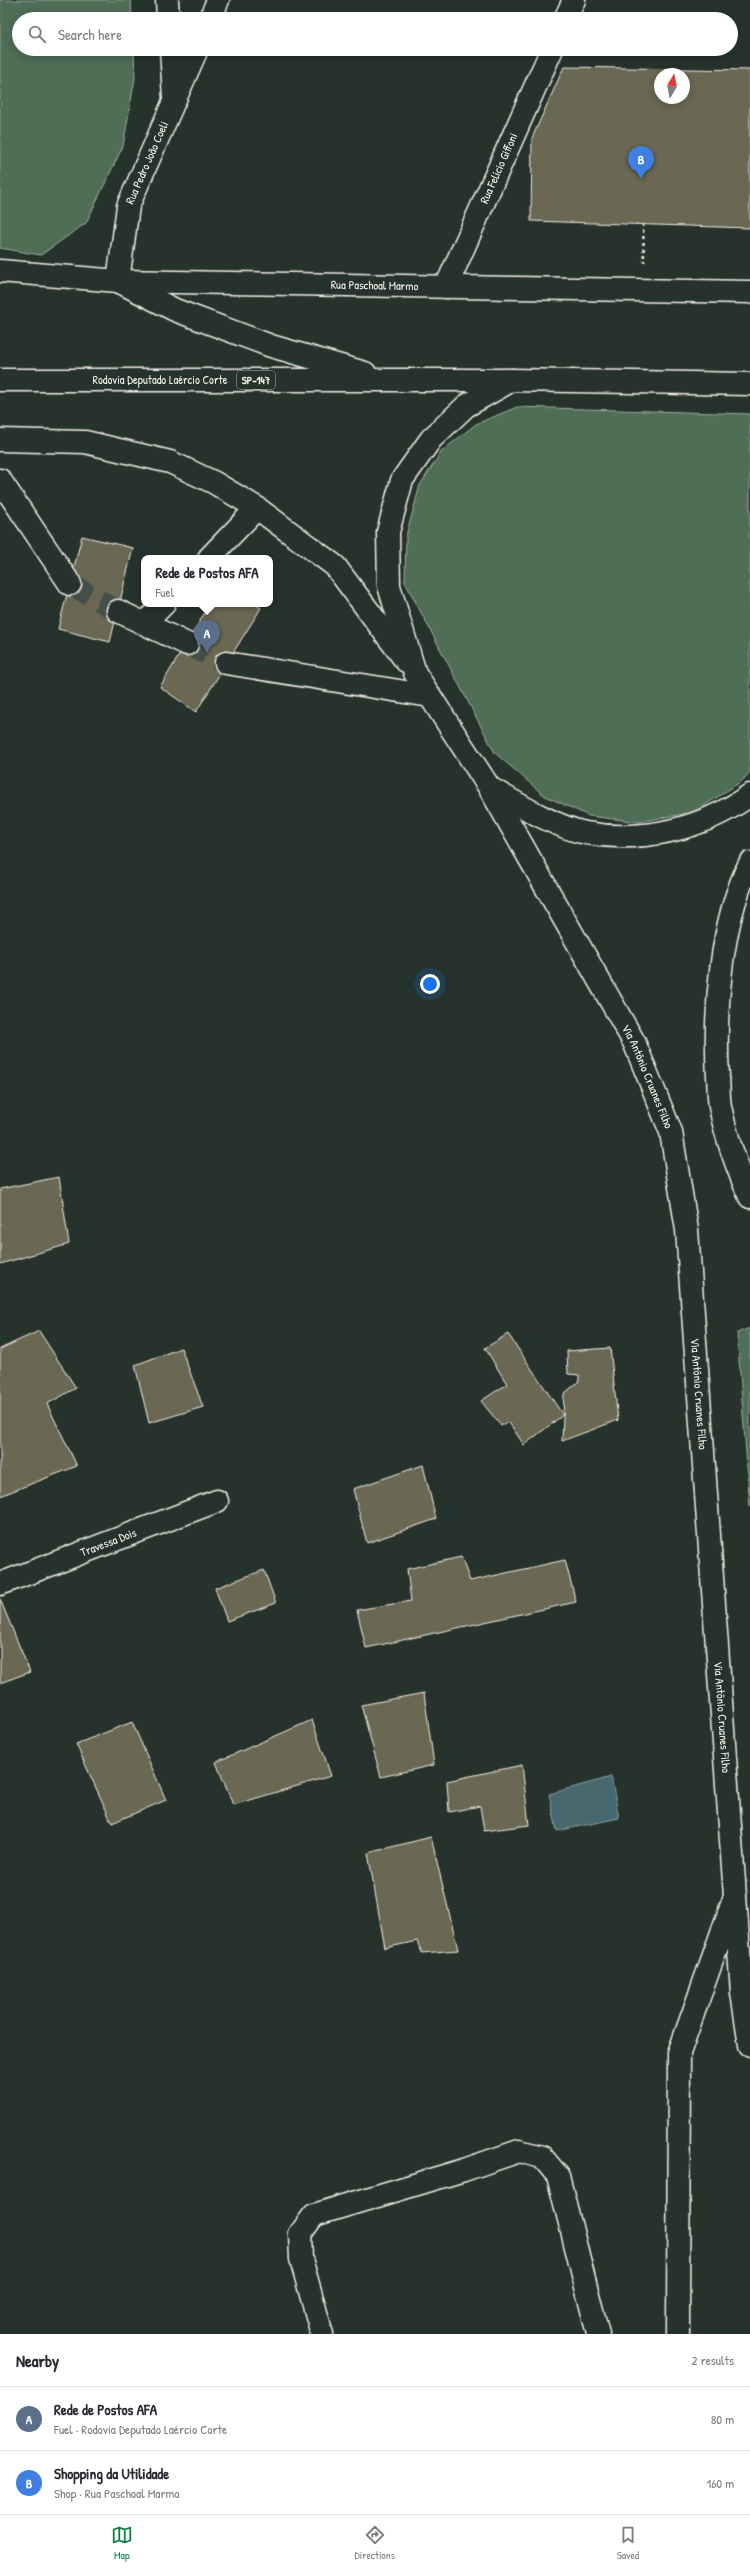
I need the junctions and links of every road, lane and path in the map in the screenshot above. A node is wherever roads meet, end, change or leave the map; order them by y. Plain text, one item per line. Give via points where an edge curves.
1 (167, 0) edge
2 (218, 0) edge
3 (574, 0) edge
4 (168, 12) edge
5 (213, 12) edge
6 (568, 12) edge
7 (171, 56) edge
8 (194, 56) edge
9 (549, 56) edge
10 (174, 101) junction
11 (644, 224) dead end
12 (0, 271) edge
13 (118, 281) junction
14 (446, 287) junction
15 (645, 290) junction
16 (750, 292) edge
17 (0, 380) edge
18 (390, 380) junction
19 (512, 380) junction
20 (750, 384) edge
21 (0, 440) edge
22 (0, 480) edge
23 (257, 508) junction
24 (212, 555) edge
25 (70, 584) tunnel mouth
26 (161, 607) edge
27 (118, 610) tunnel mouth
28 (145, 623) junction
29 (187, 644) tunnel mouth
30 (226, 663) tunnel mouth
31 (415, 673) junction
32 (430, 696) junction
33 (489, 787) junction
34 (750, 795) edge
35 (750, 863) edge
36 (750, 1197) edge
37 (217, 1501) dead end
38 (0, 1584) edge
39 (735, 1896) junction
40 (750, 2045) edge
41 (322, 2334) edge
42 (598, 2334) edge
43 (678, 2334) edge

1 - 4 main road
2 - 5 main road
3 - 6 main road
7 - 10 main road
8 - 10 main road, Rua Pedro João Coeli
9 - 14 main road, Rua Felício Giffoni
10 - 13 main road, Rua Pedro João Coeli via 128,206
11 - 15 path
12 - 13 main road, Rua Paschoal Marmo
13 - 14 main road, Rua Paschoal Marmo
13 - 18 main road via 175,310 271,346
14 - 15 main road, Rua Paschoal Marmo
15 - 16 main road, Rua Paschoal Marmo
17 - 18 main road, Rodovia Deputado Laércio Corte / SP-147
18 - 19 main road, Rodovia Deputado Laércio Corte / SP-147
19 - 20 main road, Rodovia Deputado Laércio Corte
19 - 31 main road via 466,406 431,439 402,480 388,532 389,586
21 - 23 main road via 85,442 170,462 214,482
22 - 25 main road
23 - 24 main road
23 - 31 main road via 335,566
26 - 28 main road
27 - 28 main road
28 - 29 main road
30 - 32 main road
31 - 32 main road, Via Antônio Cruanes Filho
32 - 33 main road, Via Antônio Cruanes Filho
33 - 34 main road via 532,812 585,833 639,837 691,827
33 - 39 main road, Via Antônio Cruanes Filho via 634,1042 671,1132 687,1230
35 - 36 main road via 740,883 722,958 716,1039 720,1110
37 - 38 main road, Travessa Dois
39 - 40 main road, Via Antônio Cruanes Filho via 742,1993
39 - 43 main road via 679,2053
41 - 42 main road via 301,2259 300,2234 314,2215 519,2151 542,2157 558,2176

